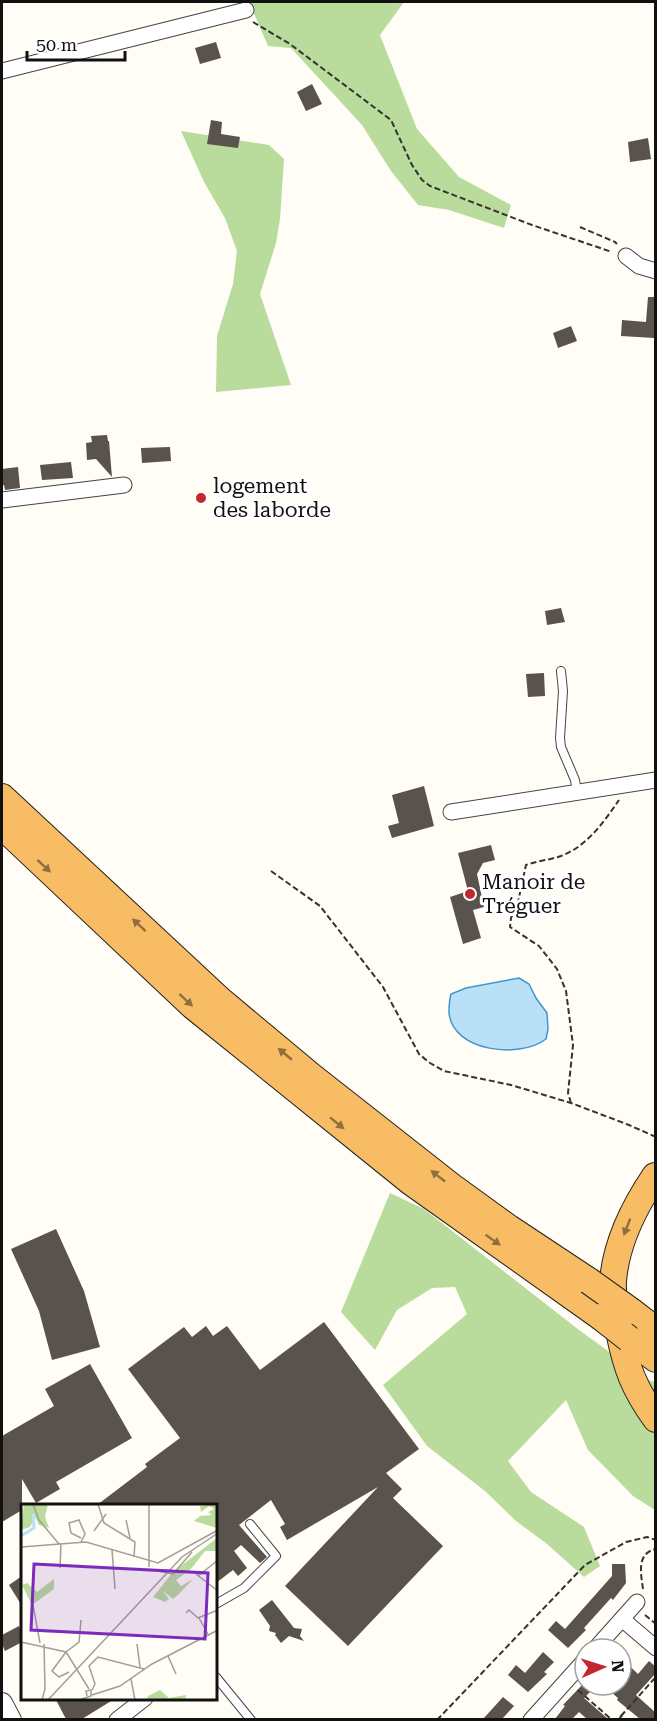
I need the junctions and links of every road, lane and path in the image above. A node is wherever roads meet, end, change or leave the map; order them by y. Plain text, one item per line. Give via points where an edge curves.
1 (246, 9) joint
2 (2, 71) edge
3 (580, 227) dead end
4 (626, 256) junction
5 (656, 271) edge
6 (124, 485) dead end
7 (2, 500) edge
8 (561, 671) dead end
9 (656, 780) edge
10 (631, 783) junction
11 (577, 792) junction
12 (2, 797) edge
13 (451, 812) dead end
14 (2, 826) edge
15 (271, 872) dead end
16 (571, 1103) junction
17 (656, 1137) edge
18 (655, 1177) edge
19 (656, 1330) edge
20 (656, 1359) edge
21 (656, 1419) edge
22 (250, 1524) dead end
23 (656, 1540) edge
24 (656, 1549) edge
25 (637, 1602) joint
26 (218, 1603) edge
27 (622, 1618) junction
28 (605, 1637) edge
29 (656, 1648) edge
30 (573, 1673) edge
31 (218, 1679) edge
32 (567, 1680) junction
33 (656, 1681) edge
34 (142, 1700) edge
35 (2, 1703) edge
36 (620, 1718) edge
37 (11, 1719) edge
38 (117, 1719) edge
39 (251, 1719) edge
40 (437, 1719) edge
41 (531, 1719) edge
42 (612, 1719) edge
43 (624, 1719) edge

1 - 2 street
1 - 4 path via 251,20 392,120 412,165 430,186
3 - 4 path via 615,242
4 - 5 street via 639,266
6 - 7 street
8 - 11 lane via 561,747
9 - 10 street
10 - 11 street
10 - 16 path via 581,846 526,865 511,918 510,927 549,957 566,991 573,1045 568,1092
11 - 13 street
19 -> 12 highway, bridge via 451,1186 310,1076 220,1000
14 -> 20 highway, bridge via 193,1006 411,1182
15 - 16 path via 320,906 383,987 419,1054 430,1063 444,1071
16 - 17 path
18 -> 21 highway via 641,1196 624,1236 616,1261 613,1294 631,1378
22 - 26 lane via 276,1556 244,1588
23 - 40 path via 647,1537 626,1542 585,1565
24 - 25 path via 644,1556 643,1591
25 - 27 street
27 - 28 street
27 - 29 street
30 - 32 street
31 - 39 lane
32 - 41 street
32 - 42 path
33 - 36 path
34 - 38 street
35 - 37 street
36 - 43 path

